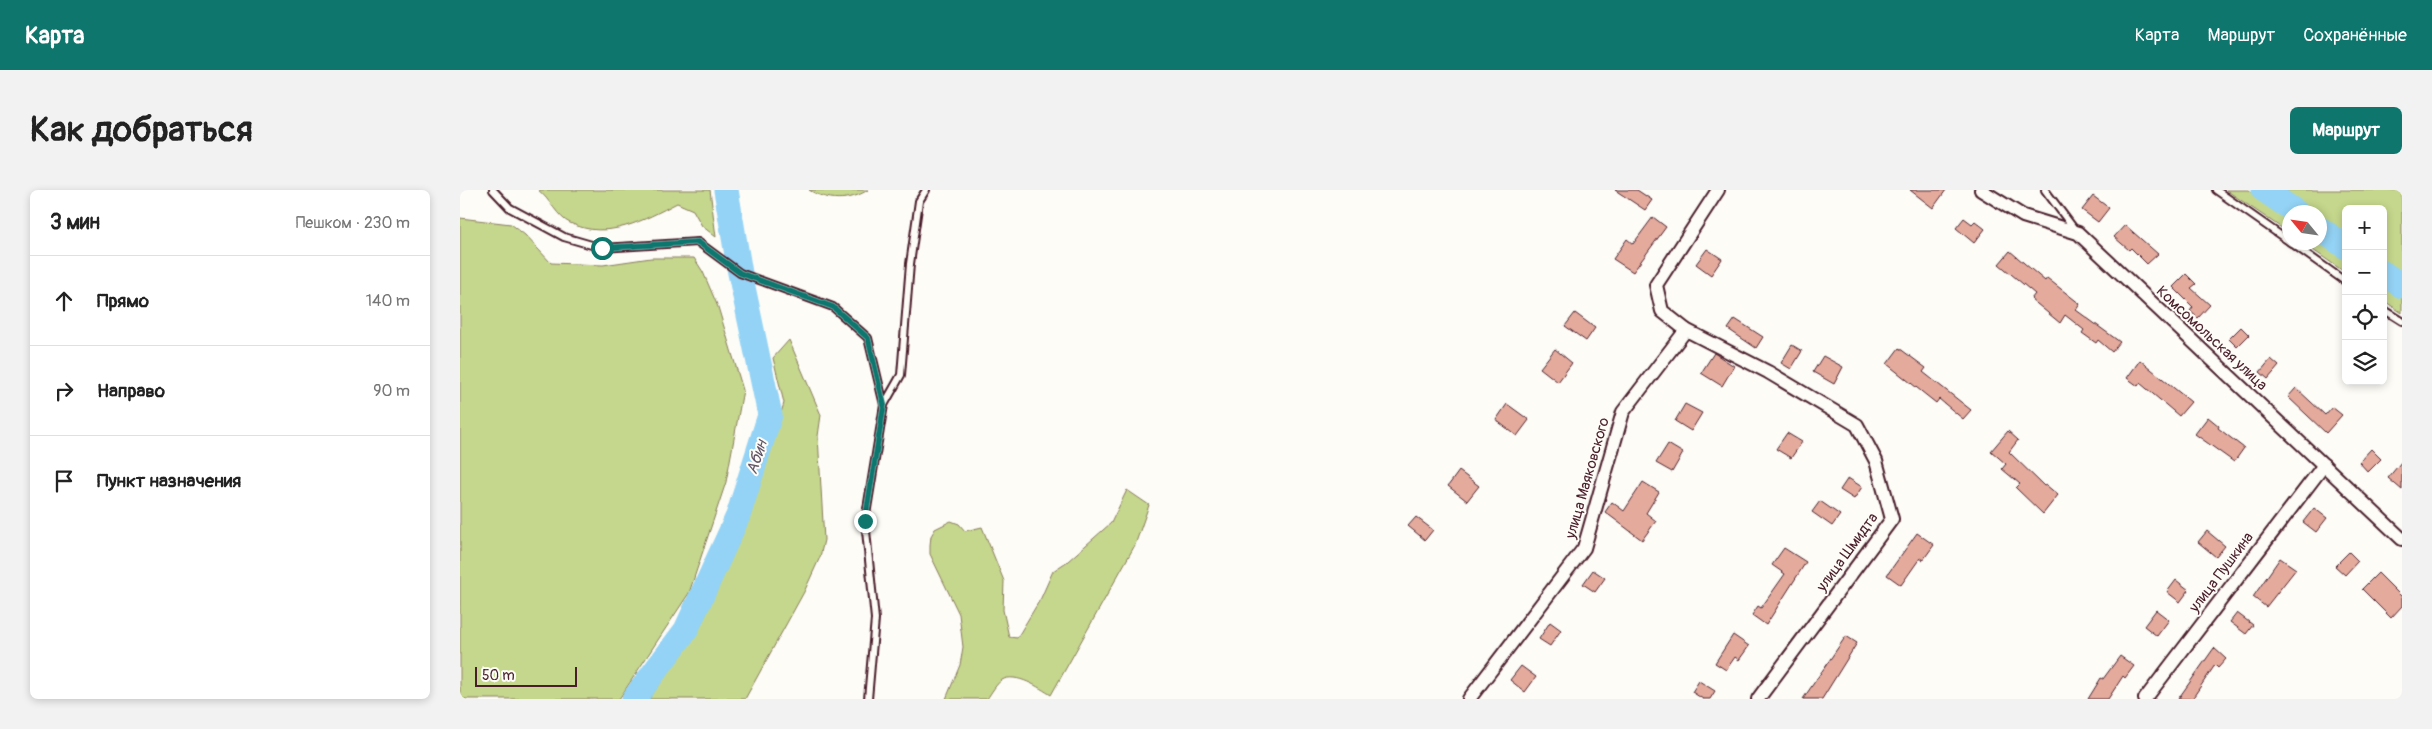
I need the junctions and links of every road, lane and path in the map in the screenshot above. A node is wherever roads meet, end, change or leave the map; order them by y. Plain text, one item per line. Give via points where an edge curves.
1 (493, 190) edge
2 (926, 190) edge
3 (1718, 190) edge
4 (1981, 190) edge
5 (2045, 190) edge
6 (2216, 190) edge
7 (2078, 233) junction
8 (2282, 236) edge
9 (2301, 250) edge
10 (2342, 279) edge
11 (2387, 312) edge
12 (2402, 321) edge
13 (1686, 330) junction
14 (884, 405) junction
15 (2324, 465) junction
16 (2402, 539) edge
17 (868, 699) edge
18 (1469, 699) edge
19 (1758, 699) edge
20 (2145, 699) edge

1 - 14 lane via 510,208 564,237 602,248 698,242 740,273 833,307 868,338
2 - 14 lane via 919,201 910,264 901,375
3 - 13 street via 1656,285 1662,311
4 - 7 street, Комсомольская улица via 2023,216
5 - 7 lane
6 - 8 lane
7 - 15 street, Комсомольская улица
9 - 10 lane
11 - 12 lane
13 - 18 street, улица Маяковского via 1623,412 1584,548
13 - 19 street, улица Шмидта via 1768,372 1857,425 1876,461 1892,519
14 - 17 lane via 865,521 876,619
15 - 16 street, Комсомольская улица
15 - 20 street, улица Пушкина

